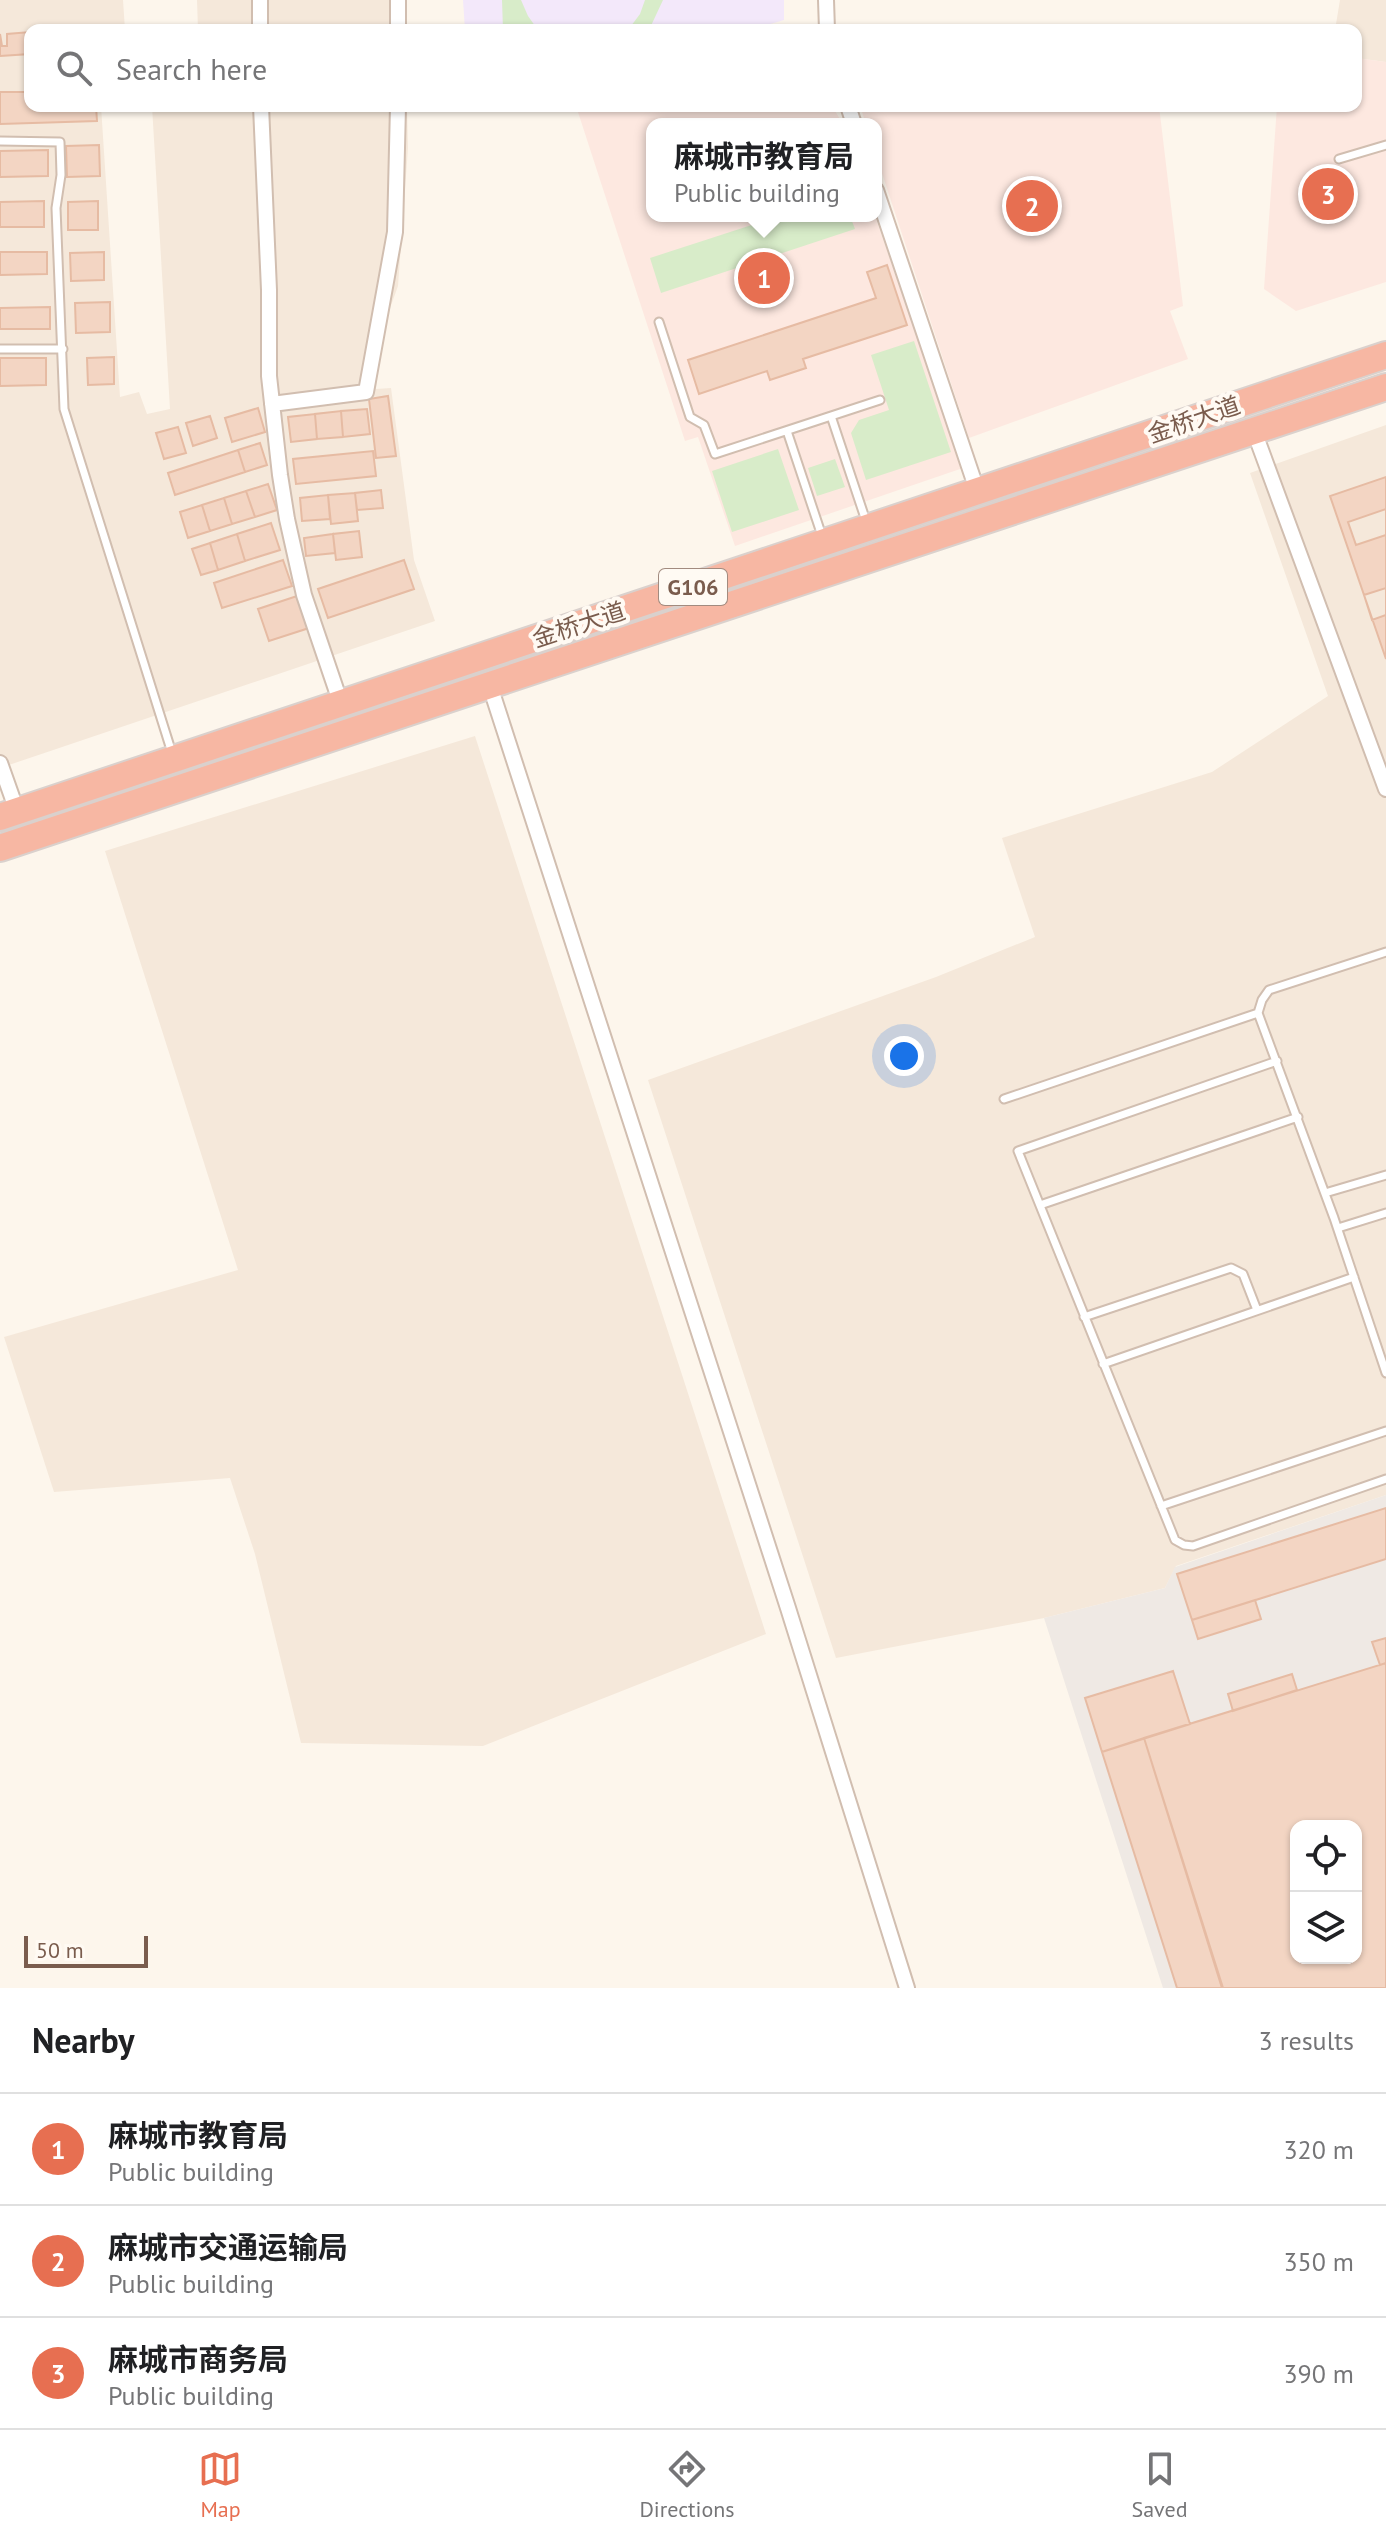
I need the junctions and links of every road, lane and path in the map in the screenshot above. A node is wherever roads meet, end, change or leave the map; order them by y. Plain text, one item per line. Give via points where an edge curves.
1 (260, 0) edge
2 (398, 0) edge
3 (826, 0) edge
4 (260, 24) edge
5 (398, 24) edge
6 (827, 24) edge
7 (261, 112) edge
8 (398, 112) edge
9 (0, 141) edge
10 (1386, 145) edge
11 (1339, 159) dead end
12 (882, 208) edge
13 (659, 322) dead end
14 (0, 349) edge
15 (63, 349) junction
16 (1386, 355) edge
17 (1386, 387) edge
18 (880, 400) dead end
19 (272, 404) junction
20 (831, 416) junction
21 (787, 431) junction
22 (1254, 431) junction
23 (978, 493) junction
24 (868, 529) junction
25 (825, 543) junction
26 (490, 686) junction
27 (341, 704) junction
28 (174, 759) junction
29 (0, 763) edge
30 (1386, 789) edge
31 (9, 814) edge
32 (0, 848) edge
33 (1386, 952) edge
34 (1258, 1013) junction
35 (1277, 1061) junction
36 (1004, 1099) dead end
37 (1298, 1117) junction
38 (1386, 1175) edge
39 (1325, 1193) junction
40 (1040, 1205) junction
41 (1386, 1213) edge
42 (1338, 1228) junction
43 (1354, 1277) junction
44 (1257, 1310) junction
45 (1084, 1317) junction
46 (1386, 1337) edge
47 (1375, 1341) junction
48 (1103, 1364) junction
49 (1386, 1373) edge
50 (1386, 1431) edge
51 (1386, 1479) edge
52 (1161, 1506) junction
53 (907, 1988) edge

1 - 4 street
2 - 5 street
3 - 6 street
7 - 19 street
8 - 19 street via 395,232 366,392
9 - 15 lane via 60,142 56,208
10 - 11 lane
12 - 23 street
13 - 21 lane via 690,417 704,425 715,454
14 - 15 lane
15 - 28 lane via 64,409
16 - 23 highway, 金桥大道 / G106
17 - 22 highway, 金桥大道 / G106
18 - 20 lane
19 - 27 street via 295,557
20 - 21 lane
20 - 24 lane
21 - 25 lane
22 - 26 highway, 金桥大道 / G106
22 - 30 street
23 - 24 highway, 金桥大道 / G106
24 - 25 highway, 金桥大道 / G106
25 - 27 highway, 金桥大道 / G106
26 - 32 highway, 金桥大道 / G106
26 - 53 street
27 - 28 highway, 金桥大道 / G106
28 - 31 highway, 金桥大道 / G106
29 - 31 street
33 - 34 lane via 1269,990
34 - 35 lane
34 - 36 lane
35 - 37 lane
35 - 40 lane via 1018,1151
37 - 39 lane
37 - 40 lane
38 - 39 lane
39 - 42 lane
40 - 45 lane
41 - 42 lane
42 - 43 lane
43 - 44 lane
43 - 47 lane
44 - 45 lane via 1243,1274 1231,1268
44 - 48 lane
45 - 48 lane
46 - 47 lane
47 - 49 lane
48 - 52 lane
50 - 52 lane
51 - 52 lane via 1193,1546 1175,1540

